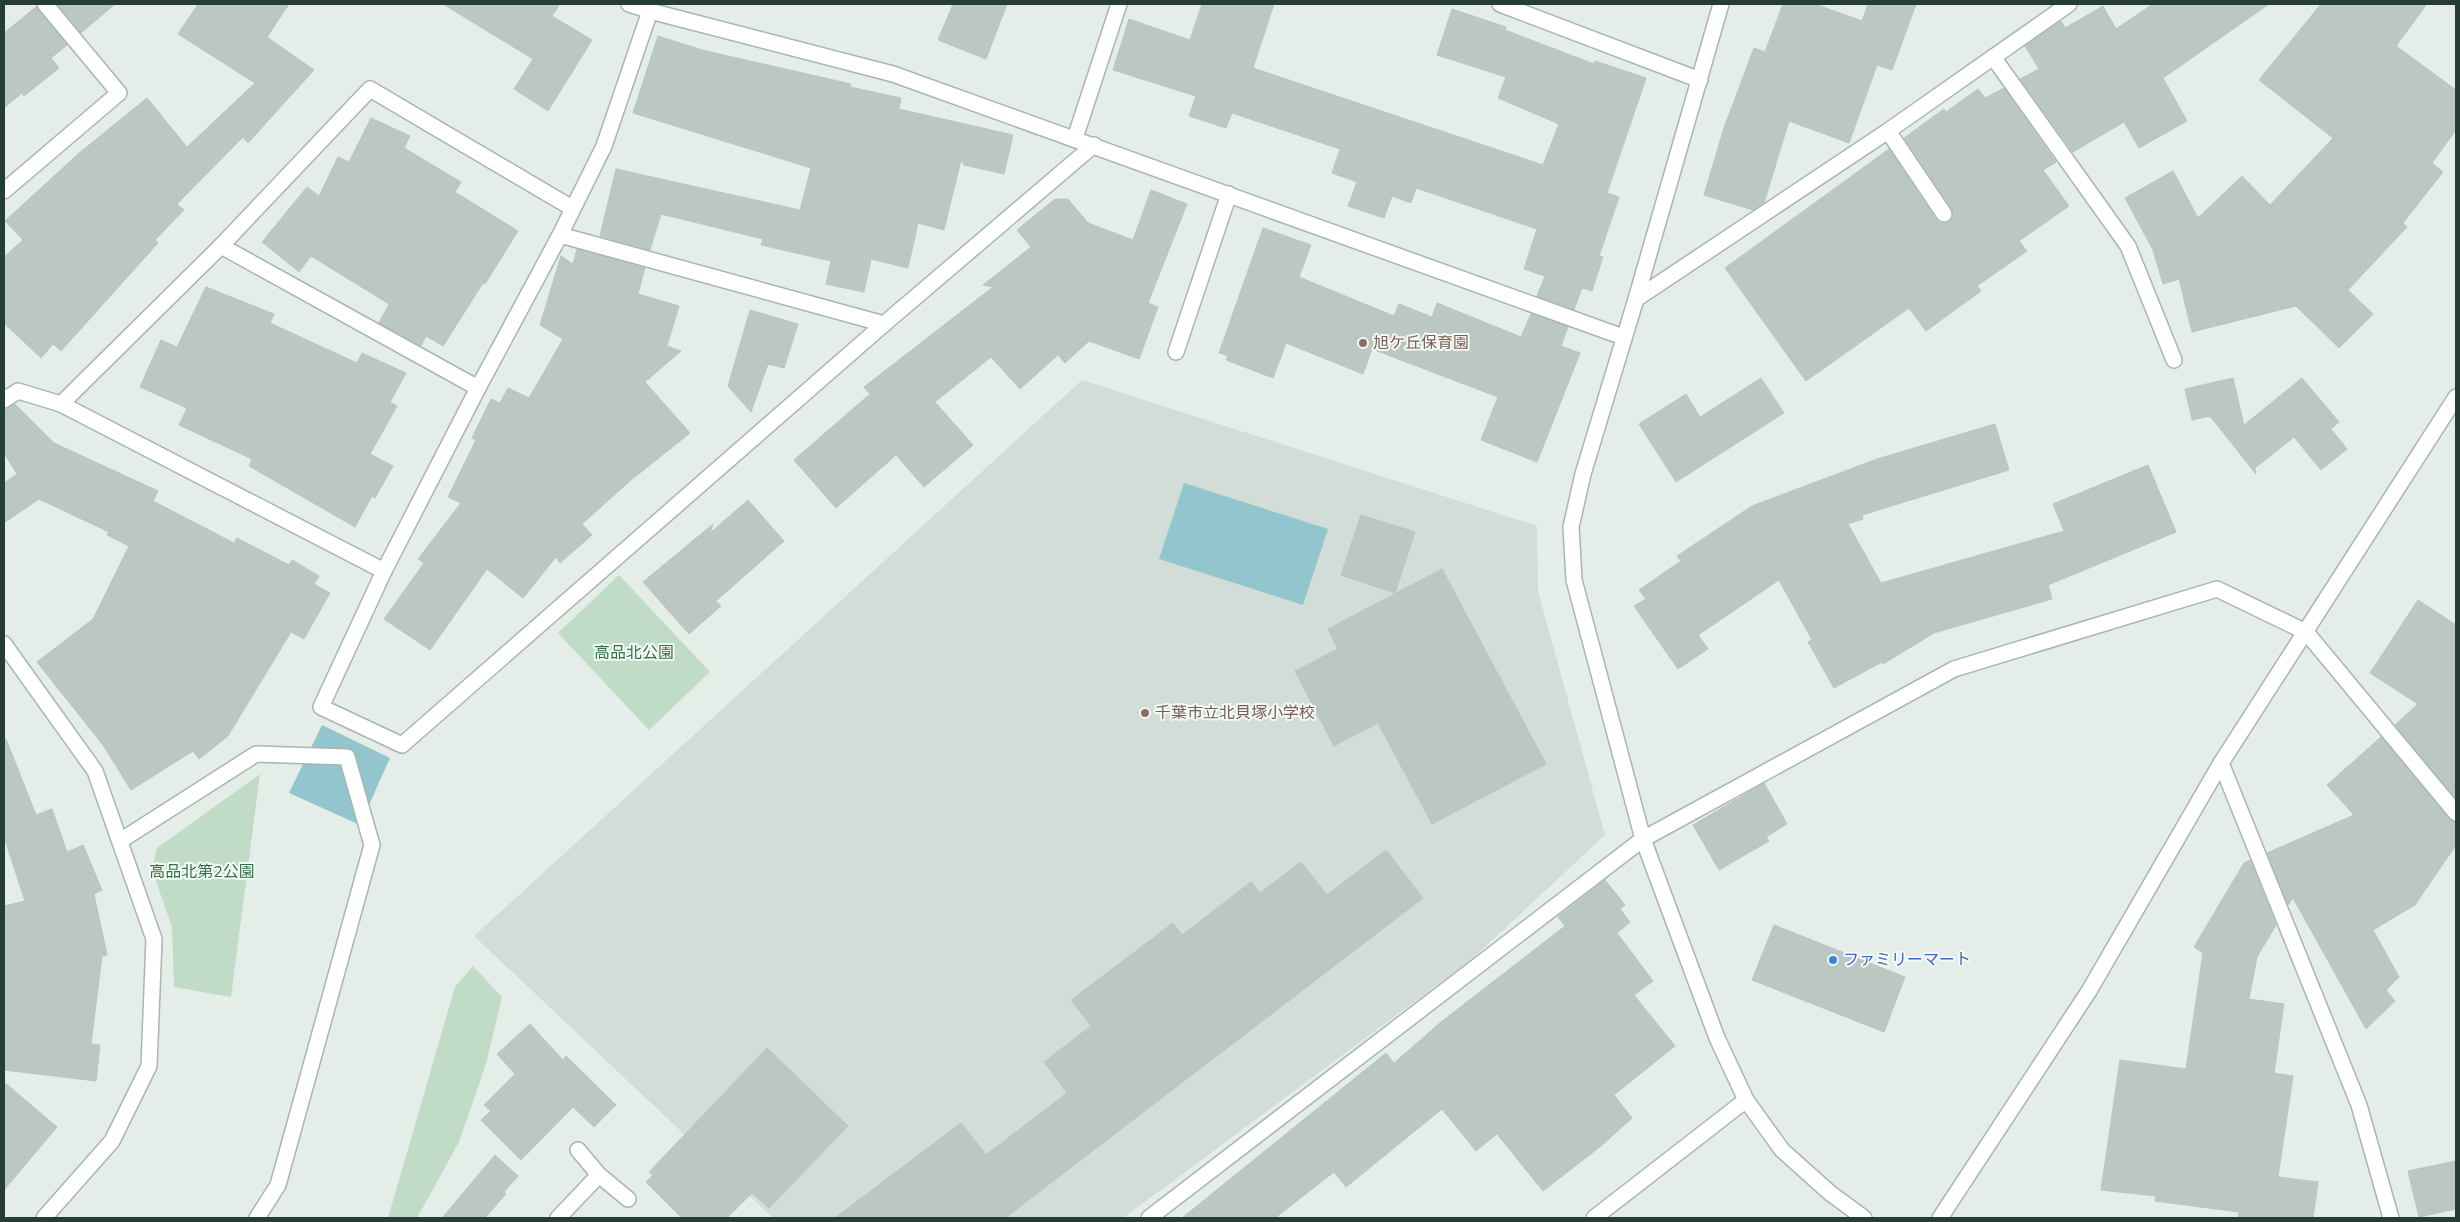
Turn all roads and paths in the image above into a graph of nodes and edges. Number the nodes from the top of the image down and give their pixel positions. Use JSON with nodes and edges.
{"nodes":[{"id":1,"x":45,"y":4,"type":"edge"},
{"id":2,"x":629,"y":4,"type":"edge"},
{"id":3,"x":1119,"y":4,"type":"edge"},
{"id":4,"x":1500,"y":4,"type":"edge"},
{"id":5,"x":1721,"y":4,"type":"edge"},
{"id":6,"x":2069,"y":4,"type":"edge"},
{"id":7,"x":650,"y":11,"type":"junction"},
{"id":8,"x":1993,"y":57,"type":"junction"},
{"id":9,"x":1700,"y":80,"type":"junction"},
{"id":10,"x":1888,"y":131,"type":"junction"},
{"id":11,"x":1075,"y":138,"type":"junction"},
{"id":12,"x":1094,"y":145,"type":"junction"},
{"id":13,"x":4,"y":191,"type":"edge"},
{"id":14,"x":1229,"y":194,"type":"junction"},
{"id":15,"x":572,"y":208,"type":"junction"},
{"id":16,"x":1944,"y":214,"type":"dead end"},
{"id":17,"x":560,"y":235,"type":"junction"},
{"id":18,"x":220,"y":246,"type":"junction"},
{"id":19,"x":1636,"y":299,"type":"junction"},
{"id":20,"x":884,"y":324,"type":"junction"},
{"id":21,"x":1623,"y":337,"type":"junction"},
{"id":22,"x":1176,"y":352,"type":"dead end"},
{"id":23,"x":2174,"y":360,"type":"dead end"},
{"id":24,"x":478,"y":388,"type":"junction"},
{"id":25,"x":2456,"y":397,"type":"edge"},
{"id":26,"x":4,"y":400,"type":"edge"},
{"id":27,"x":61,"y":404,"type":"junction"},
{"id":28,"x":384,"y":571,"type":"junction"},
{"id":29,"x":2306,"y":632,"type":"junction"},
{"id":30,"x":4,"y":644,"type":"edge"},
{"id":31,"x":2220,"y":763,"type":"junction"},
{"id":32,"x":2456,"y":813,"type":"edge"},
{"id":33,"x":1643,"y":839,"type":"junction"},
{"id":34,"x":120,"y":841,"type":"junction"},
{"id":35,"x":1746,"y":1100,"type":"junction"},
{"id":36,"x":578,"y":1150,"type":"dead end"},
{"id":37,"x":599,"y":1175,"type":"junction"},
{"id":38,"x":628,"y":1199,"type":"dead end"},
{"id":39,"x":44,"y":1218,"type":"edge"},
{"id":40,"x":258,"y":1218,"type":"edge"},
{"id":41,"x":558,"y":1218,"type":"edge"},
{"id":42,"x":1148,"y":1218,"type":"edge"},
{"id":43,"x":1594,"y":1218,"type":"edge"},
{"id":44,"x":1864,"y":1218,"type":"edge"},
{"id":45,"x":1940,"y":1218,"type":"edge"},
{"id":46,"x":2391,"y":1218,"type":"edge"}],
"edges":[{"from":1,"to":13,"type":"street"},
{"from":2,"to":7,"type":"street"},
{"from":3,"to":11,"type":"street"},
{"from":4,"to":9,"type":"street"},
{"from":5,"to":9,"type":"street"},
{"from":6,"to":8,"type":"street"},
{"from":7,"to":11,"type":"street"},
{"from":7,"to":15,"type":"street"},
{"from":8,"to":10,"type":"street"},
{"from":8,"to":23,"type":"street"},
{"from":9,"to":19,"type":"street"},
{"from":10,"to":16,"type":"street"},
{"from":10,"to":19,"type":"street"},
{"from":11,"to":12,"type":"street"},
{"from":12,"to":14,"type":"street"},
{"from":12,"to":20,"type":"street"},
{"from":14,"to":21,"type":"street"},
{"from":14,"to":22,"type":"street"},
{"from":15,"to":17,"type":"street"},
{"from":15,"to":18,"type":"street"},
{"from":17,"to":20,"type":"street"},
{"from":17,"to":24,"type":"street"},
{"from":18,"to":24,"type":"street"},
{"from":18,"to":27,"type":"street"},
{"from":19,"to":21,"type":"street"},
{"from":20,"to":28,"type":"street"},
{"from":21,"to":33,"type":"street"},
{"from":24,"to":28,"type":"street"},
{"from":25,"to":29,"type":"street"},
{"from":26,"to":27,"type":"street"},
{"from":27,"to":28,"type":"street"},
{"from":29,"to":31,"type":"street"},
{"from":29,"to":32,"type":"street"},
{"from":29,"to":33,"type":"street"},
{"from":30,"to":34,"type":"street"},
{"from":31,"to":45,"type":"street"},
{"from":31,"to":46,"type":"street"},
{"from":33,"to":35,"type":"street"},
{"from":33,"to":42,"type":"street"},
{"from":34,"to":39,"type":"street"},
{"from":34,"to":40,"type":"street"},
{"from":35,"to":43,"type":"street"},
{"from":35,"to":44,"type":"street"},
{"from":36,"to":37,"type":"street"},
{"from":37,"to":38,"type":"street"},
{"from":37,"to":41,"type":"street"}]}
